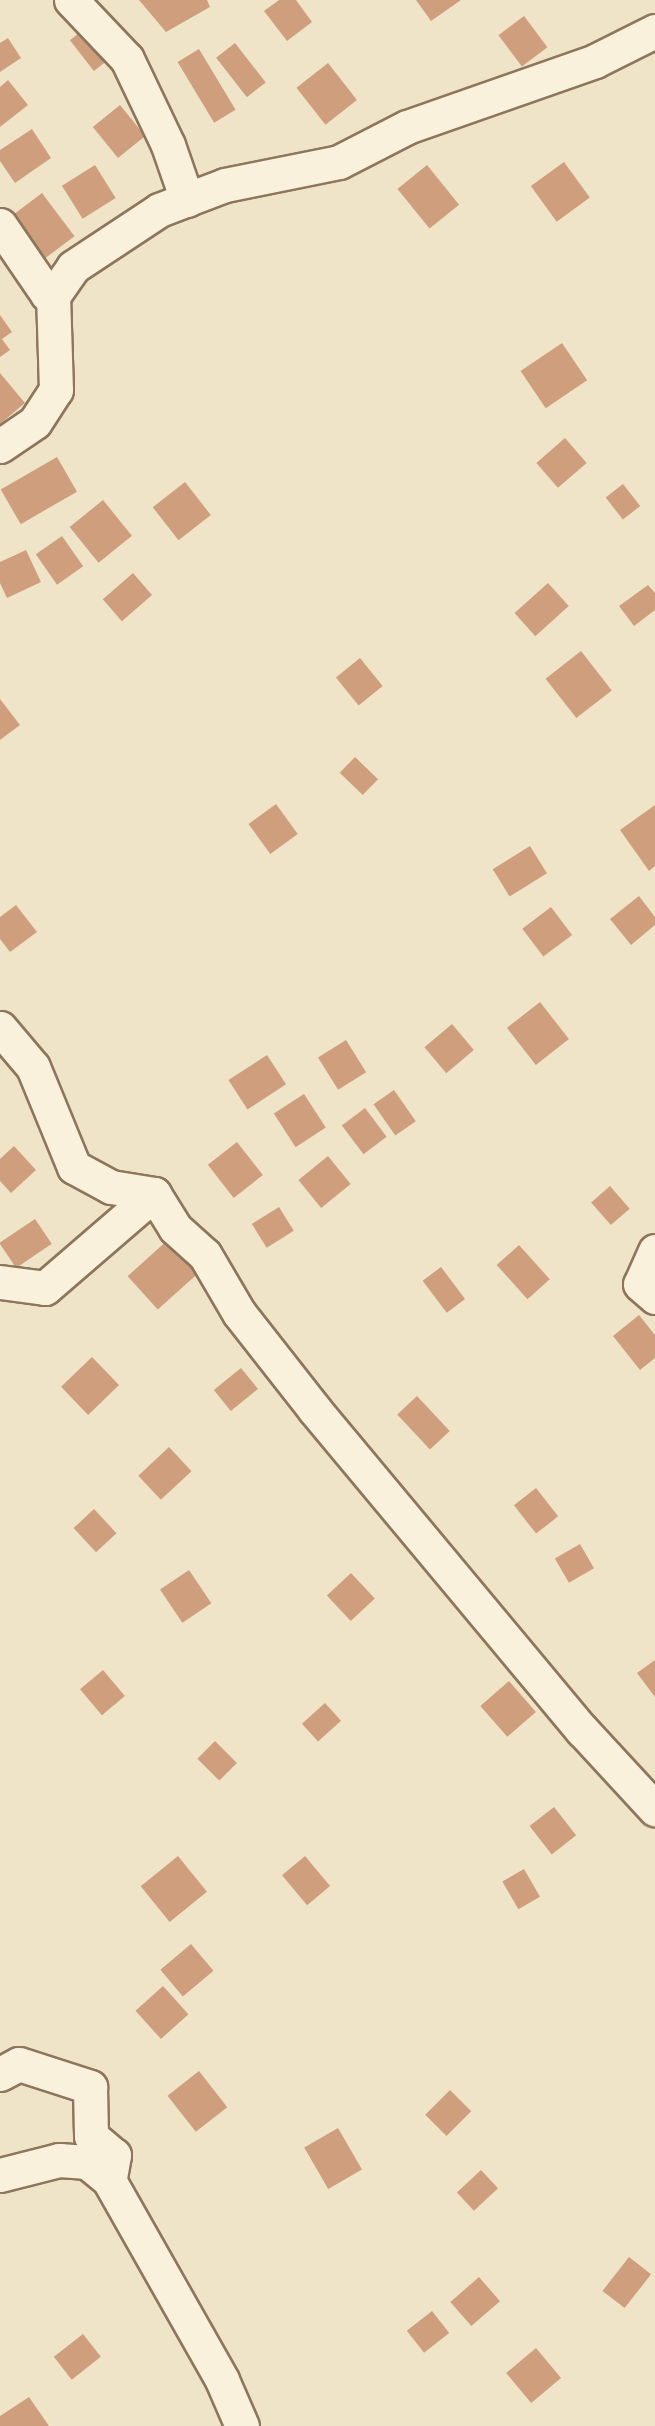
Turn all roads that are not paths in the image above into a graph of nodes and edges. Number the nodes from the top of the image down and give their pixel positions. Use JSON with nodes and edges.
{"nodes":[{"id":1,"x":71,"y":0,"type":"edge"},
{"id":2,"x":655,"y":31,"type":"edge"},
{"id":3,"x":187,"y":200,"type":"junction"},
{"id":4,"x":0,"y":225,"type":"edge"},
{"id":5,"x":53,"y":296,"type":"junction"},
{"id":6,"x":0,"y":446,"type":"edge"},
{"id":7,"x":0,"y":1028,"type":"edge"},
{"id":8,"x":154,"y":1194,"type":"junction"},
{"id":9,"x":655,"y":1251,"type":"edge"},
{"id":10,"x":0,"y":1282,"type":"edge"},
{"id":11,"x":655,"y":1297,"type":"edge"},
{"id":12,"x":655,"y":1809,"type":"edge"},
{"id":13,"x":0,"y":2074,"type":"edge"},
{"id":14,"x":0,"y":2175,"type":"edge"},
{"id":15,"x":109,"y":2180,"type":"junction"},
{"id":16,"x":242,"y":2426,"type":"edge"}],
"edges":[{"from":1,"to":3,"type":"street"},
{"from":2,"to":3,"type":"street"},
{"from":3,"to":5,"type":"street"},
{"from":4,"to":5,"type":"street"},
{"from":5,"to":6,"type":"street"},
{"from":7,"to":8,"type":"street"},
{"from":8,"to":10,"type":"street"},
{"from":8,"to":12,"type":"street"},
{"from":9,"to":11,"type":"street"},
{"from":13,"to":15,"type":"street"},
{"from":14,"to":15,"type":"street"},
{"from":15,"to":16,"type":"street"}]}
